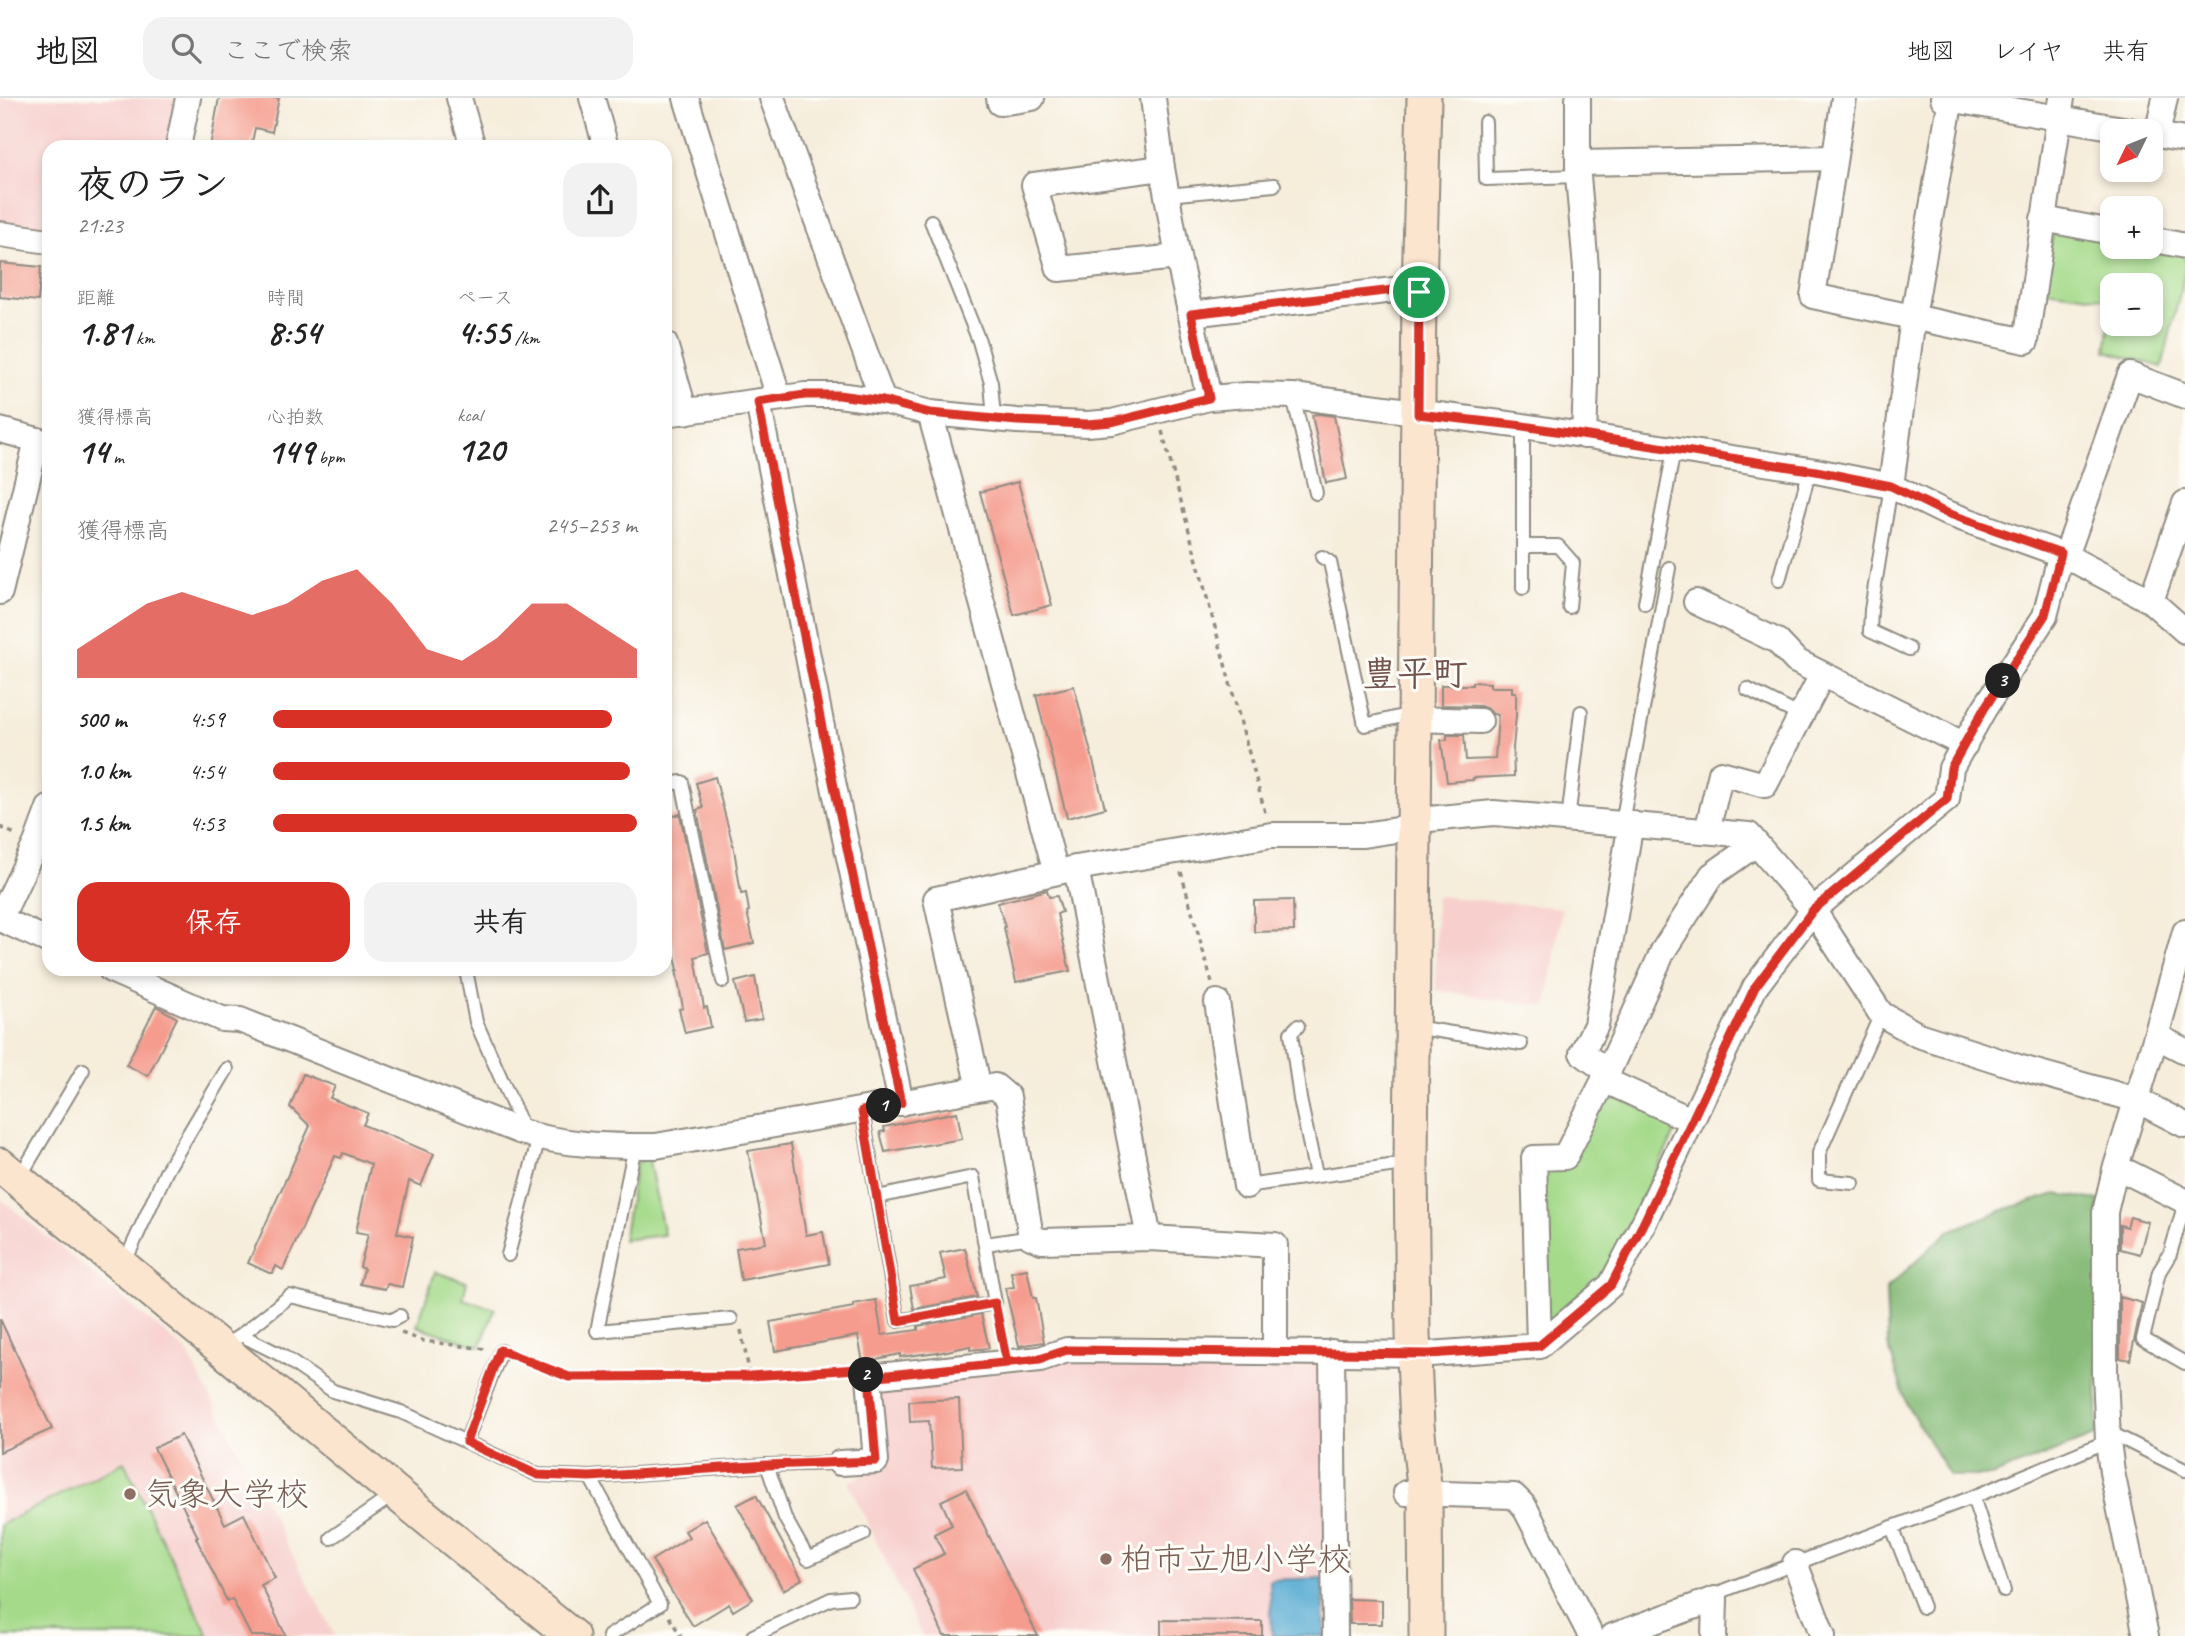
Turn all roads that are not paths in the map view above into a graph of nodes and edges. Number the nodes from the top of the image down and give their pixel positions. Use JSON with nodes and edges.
{"nodes":[{"id":1,"x":188,"y":98,"type":"edge"},
{"id":2,"x":459,"y":98,"type":"edge"},
{"id":3,"x":592,"y":98,"type":"edge"},
{"id":4,"x":686,"y":98,"type":"edge"},
{"id":5,"x":772,"y":98,"type":"edge"},
{"id":6,"x":999,"y":98,"type":"edge"},
{"id":7,"x":1032,"y":98,"type":"edge"},
{"id":8,"x":1153,"y":98,"type":"edge"},
{"id":9,"x":1424,"y":98,"type":"edge"},
{"id":10,"x":1578,"y":98,"type":"edge"},
{"id":11,"x":1843,"y":98,"type":"edge"},
{"id":12,"x":1948,"y":98,"type":"edge"},
{"id":13,"x":2165,"y":98,"type":"edge"},
{"id":14,"x":2061,"y":108,"type":"edge"},
{"id":15,"x":2100,"y":119,"type":"edge"},
{"id":16,"x":2154,"y":119,"type":"edge"},
{"id":17,"x":1485,"y":121,"type":"dead end"},
{"id":18,"x":2163,"y":136,"type":"edge"},
{"id":19,"x":179,"y":140,"type":"edge"},
{"id":20,"x":471,"y":140,"type":"edge"},
{"id":21,"x":605,"y":140,"type":"edge"},
{"id":22,"x":2185,"y":140,"type":"edge"},
{"id":23,"x":1834,"y":158,"type":"junction"},
{"id":24,"x":1162,"y":168,"type":"junction"},
{"id":25,"x":1578,"y":170,"type":"junction"},
{"id":26,"x":1274,"y":185,"type":"dead end"},
{"id":27,"x":1167,"y":195,"type":"junction"},
{"id":28,"x":2043,"y":219,"type":"junction"},
{"id":29,"x":932,"y":221,"type":"dead end"},
{"id":30,"x":2100,"y":230,"type":"edge"},
{"id":31,"x":0,"y":234,"type":"edge"},
{"id":32,"x":42,"y":240,"type":"edge"},
{"id":33,"x":2163,"y":241,"type":"edge"},
{"id":34,"x":2185,"y":246,"type":"edge"},
{"id":35,"x":1178,"y":257,"type":"junction"},
{"id":36,"x":1419,"y":292,"type":"junction"},
{"id":37,"x":1191,"y":314,"type":"junction"},
{"id":38,"x":1913,"y":317,"type":"junction"},
{"id":39,"x":672,"y":392,"type":"edge"},
{"id":40,"x":1293,"y":396,"type":"junction"},
{"id":41,"x":2185,"y":396,"type":"edge"},
{"id":42,"x":1209,"y":398,"type":"junction"},
{"id":43,"x":769,"y":400,"type":"junction"},
{"id":44,"x":883,"y":401,"type":"junction"},
{"id":45,"x":675,"y":413,"type":"edge"},
{"id":46,"x":930,"y":413,"type":"junction"},
{"id":47,"x":1418,"y":414,"type":"junction"},
{"id":48,"x":994,"y":418,"type":"junction"},
{"id":49,"x":1523,"y":426,"type":"junction"},
{"id":50,"x":0,"y":430,"type":"edge"},
{"id":51,"x":1584,"y":436,"type":"junction"},
{"id":52,"x":42,"y":442,"type":"edge"},
{"id":53,"x":42,"y":446,"type":"edge"},
{"id":54,"x":1674,"y":450,"type":"junction"},
{"id":55,"x":1810,"y":471,"type":"junction"},
{"id":56,"x":1891,"y":486,"type":"junction"},
{"id":57,"x":1316,"y":493,"type":"dead end"},
{"id":58,"x":2185,"y":503,"type":"edge"},
{"id":59,"x":1524,"y":546,"type":"junction"},
{"id":60,"x":2064,"y":554,"type":"junction"},
{"id":61,"x":1322,"y":557,"type":"dead end"},
{"id":62,"x":1669,"y":568,"type":"dead end"},
{"id":63,"x":1779,"y":580,"type":"dead end"},
{"id":64,"x":1523,"y":587,"type":"dead end"},
{"id":65,"x":0,"y":593,"type":"edge"},
{"id":66,"x":2151,"y":601,"type":"junction"},
{"id":67,"x":1696,"y":602,"type":"dead end"},
{"id":68,"x":1645,"y":603,"type":"dead end"},
{"id":69,"x":1569,"y":607,"type":"dead end"},
{"id":70,"x":2185,"y":631,"type":"edge"},
{"id":71,"x":1909,"y":649,"type":"dead end"},
{"id":72,"x":1822,"y":675,"type":"junction"},
{"id":73,"x":1747,"y":689,"type":"dead end"},
{"id":74,"x":1581,"y":712,"type":"dead end"},
{"id":75,"x":1801,"y":716,"type":"junction"},
{"id":76,"x":1414,"y":719,"type":"junction"},
{"id":77,"x":1480,"y":722,"type":"dead end"},
{"id":78,"x":1965,"y":745,"type":"junction"},
{"id":79,"x":672,"y":783,"type":"edge"},
{"id":80,"x":1567,"y":820,"type":"junction"},
{"id":81,"x":1414,"y":823,"type":"junction"},
{"id":82,"x":1627,"y":823,"type":"junction"},
{"id":83,"x":42,"y":827,"type":"edge"},
{"id":84,"x":1707,"y":831,"type":"junction"},
{"id":85,"x":1756,"y":844,"type":"junction"},
{"id":86,"x":1066,"y":870,"type":"junction"},
{"id":87,"x":1813,"y":910,"type":"junction"},
{"id":88,"x":0,"y":919,"type":"edge"},
{"id":89,"x":2185,"y":932,"type":"edge"},
{"id":90,"x":42,"y":938,"type":"edge"},
{"id":91,"x":129,"y":976,"type":"edge"},
{"id":92,"x":468,"y":976,"type":"edge"},
{"id":93,"x":723,"y":981,"type":"dead end"},
{"id":94,"x":1217,"y":1002,"type":"road end"},
{"id":95,"x":1881,"y":1014,"type":"junction"},
{"id":96,"x":1298,"y":1026,"type":"dead end"},
{"id":97,"x":1413,"y":1027,"type":"junction"},
{"id":98,"x":2156,"y":1036,"type":"junction"},
{"id":99,"x":1521,"y":1044,"type":"dead end"},
{"id":100,"x":2185,"y":1051,"type":"edge"},
{"id":101,"x":83,"y":1069,"type":"dead end"},
{"id":102,"x":227,"y":1069,"type":"dead end"},
{"id":103,"x":1606,"y":1076,"type":"junction"},
{"id":104,"x":979,"y":1088,"type":"junction"},
{"id":105,"x":2137,"y":1100,"type":"junction"},
{"id":106,"x":901,"y":1103,"type":"junction"},
{"id":107,"x":862,"y":1111,"type":"junction"},
{"id":108,"x":1690,"y":1121,"type":"junction"},
{"id":109,"x":2185,"y":1125,"type":"edge"},
{"id":110,"x":529,"y":1134,"type":"junction"},
{"id":111,"x":635,"y":1146,"type":"junction"},
{"id":112,"x":1411,"y":1163,"type":"junction"},
{"id":113,"x":2115,"y":1170,"type":"junction"},
{"id":114,"x":9,"y":1173,"type":"edge"},
{"id":115,"x":1316,"y":1175,"type":"junction"},
{"id":116,"x":1853,"y":1183,"type":"dead end"},
{"id":117,"x":1247,"y":1186,"type":"joint"},
{"id":118,"x":877,"y":1197,"type":"junction"},
{"id":119,"x":2185,"y":1202,"type":"edge"},
{"id":120,"x":1031,"y":1237,"type":"junction"},
{"id":121,"x":1149,"y":1238,"type":"junction"},
{"id":122,"x":986,"y":1244,"type":"junction"},
{"id":123,"x":508,"y":1255,"type":"dead end"},
{"id":124,"x":118,"y":1264,"type":"junction"},
{"id":125,"x":400,"y":1316,"type":"dead end"},
{"id":126,"x":731,"y":1319,"type":"road end"},
{"id":127,"x":231,"y":1341,"type":"junction"},
{"id":128,"x":1539,"y":1346,"type":"junction"},
{"id":129,"x":500,"y":1350,"type":"road end"},
{"id":130,"x":1275,"y":1352,"type":"junction"},
{"id":131,"x":1332,"y":1352,"type":"junction"},
{"id":132,"x":1414,"y":1353,"type":"junction"},
{"id":133,"x":2185,"y":1363,"type":"edge"},
{"id":134,"x":2108,"y":1436,"type":"junction"},
{"id":135,"x":466,"y":1442,"type":"junction"},
{"id":136,"x":840,"y":1463,"type":"joint"},
{"id":137,"x":767,"y":1465,"type":"junction"},
{"id":138,"x":2185,"y":1470,"type":"edge"},
{"id":139,"x":590,"y":1477,"type":"junction"},
{"id":140,"x":396,"y":1493,"type":"junction"},
{"id":141,"x":1416,"y":1493,"type":"junction"},
{"id":142,"x":1973,"y":1497,"type":"junction"},
{"id":143,"x":1892,"y":1527,"type":"junction"},
{"id":144,"x":864,"y":1534,"type":"dead end"},
{"id":145,"x":331,"y":1538,"type":"dead end"},
{"id":146,"x":1795,"y":1563,"type":"junction"},
{"id":147,"x":2004,"y":1591,"type":"dead end"},
{"id":148,"x":850,"y":1597,"type":"dead end"},
{"id":149,"x":1715,"y":1599,"type":"junction"},
{"id":150,"x":1923,"y":1607,"type":"dead end"},
{"id":151,"x":1620,"y":1635,"type":"edge"},
{"id":152,"x":572,"y":1636,"type":"edge"},
{"id":153,"x":610,"y":1636,"type":"edge"},
{"id":154,"x":753,"y":1636,"type":"edge"},
{"id":155,"x":1335,"y":1636,"type":"edge"},
{"id":156,"x":1405,"y":1636,"type":"edge"},
{"id":157,"x":1426,"y":1636,"type":"edge"},
{"id":158,"x":1591,"y":1636,"type":"edge"},
{"id":159,"x":1714,"y":1636,"type":"edge"},
{"id":160,"x":1823,"y":1636,"type":"edge"},
{"id":161,"x":2146,"y":1636,"type":"edge"}],
"edges":[{"from":1,"to":19,"type":"street"},
{"from":2,"to":20,"type":"street"},
{"from":3,"to":21,"type":"street"},
{"from":4,"to":43,"type":"street"},
{"from":5,"to":44,"type":"street"},
{"from":6,"to":7,"type":"street"},
{"from":8,"to":24,"type":"street"},
{"from":9,"to":36,"type":"street"},
{"from":10,"to":25,"type":"street"},
{"from":11,"to":23,"type":"street"},
{"from":12,"to":14,"type":"street"},
{"from":12,"to":38,"type":"street"},
{"from":13,"to":16,"type":"street"},
{"from":14,"to":15,"type":"street"},
{"from":14,"to":28,"type":"street"},
{"from":17,"to":25,"type":"lane"},
{"from":18,"to":22,"type":"street"},
{"from":23,"to":25,"type":"street"},
{"from":23,"to":38,"type":"street"},
{"from":24,"to":27,"type":"street"},
{"from":24,"to":35,"type":"street"},
{"from":25,"to":51,"type":"street"},
{"from":26,"to":27,"type":"lane"},
{"from":27,"to":35,"type":"street"},
{"from":28,"to":30,"type":"street"},
{"from":28,"to":38,"type":"street"},
{"from":29,"to":48,"type":"lane"},
{"from":31,"to":32,"type":"street"},
{"from":33,"to":34,"type":"street"},
{"from":35,"to":37,"type":"street"},
{"from":36,"to":37,"type":"street"},
{"from":36,"to":47,"type":"street"},
{"from":37,"to":42,"type":"street"},
{"from":38,"to":56,"type":"street"},
{"from":39,"to":45,"type":"street"},
{"from":40,"to":42,"type":"street"},
{"from":40,"to":47,"type":"street"},
{"from":40,"to":57,"type":"lane"},
{"from":41,"to":60,"type":"street"},
{"from":42,"to":48,"type":"street"},
{"from":43,"to":44,"type":"street"},
{"from":43,"to":45,"type":"street"},
{"from":43,"to":106,"type":"street"},
{"from":44,"to":46,"type":"street"},
{"from":46,"to":48,"type":"street"},
{"from":46,"to":86,"type":"street"},
{"from":47,"to":49,"type":"street"},
{"from":47,"to":76,"type":"street"},
{"from":49,"to":51,"type":"street"},
{"from":49,"to":59,"type":"lane"},
{"from":50,"to":52,"type":"street"},
{"from":51,"to":54,"type":"street"},
{"from":53,"to":65,"type":"street"},
{"from":54,"to":55,"type":"street"},
{"from":54,"to":68,"type":"lane"},
{"from":55,"to":56,"type":"street"},
{"from":55,"to":63,"type":"lane"},
{"from":56,"to":60,"type":"street"},
{"from":56,"to":71,"type":"lane"},
{"from":58,"to":66,"type":"street"},
{"from":59,"to":64,"type":"lane"},
{"from":59,"to":69,"type":"lane"},
{"from":60,"to":66,"type":"street"},
{"from":60,"to":78,"type":"street"},
{"from":61,"to":76,"type":"lane"},
{"from":62,"to":82,"type":"lane"},
{"from":66,"to":70,"type":"street"},
{"from":67,"to":72,"type":"street"},
{"from":72,"to":75,"type":"street"},
{"from":72,"to":78,"type":"street"},
{"from":73,"to":75,"type":"lane"},
{"from":74,"to":80,"type":"lane"},
{"from":75,"to":84,"type":"street"},
{"from":76,"to":77,"type":"street"},
{"from":76,"to":81,"type":"street"},
{"from":78,"to":87,"type":"street"},
{"from":79,"to":93,"type":"lane"},
{"from":80,"to":81,"type":"street"},
{"from":80,"to":82,"type":"street"},
{"from":81,"to":86,"type":"street"},
{"from":81,"to":97,"type":"street"},
{"from":82,"to":84,"type":"street"},
{"from":82,"to":103,"type":"street"},
{"from":83,"to":88,"type":"street"},
{"from":84,"to":85,"type":"street"},
{"from":85,"to":87,"type":"street"},
{"from":85,"to":103,"type":"street"},
{"from":86,"to":104,"type":"street"},
{"from":86,"to":121,"type":"street"},
{"from":87,"to":95,"type":"street"},
{"from":87,"to":108,"type":"street"},
{"from":88,"to":90,"type":"street"},
{"from":89,"to":98,"type":"street"},
{"from":91,"to":110,"type":"street"},
{"from":92,"to":110,"type":"lane"},
{"from":94,"to":117,"type":"street"},
{"from":95,"to":105,"type":"street"},
{"from":95,"to":116,"type":"lane"},
{"from":96,"to":115,"type":"lane"},
{"from":97,"to":99,"type":"lane"},
{"from":97,"to":112,"type":"street"},
{"from":98,"to":100,"type":"street"},
{"from":98,"to":105,"type":"street"},
{"from":101,"to":114,"type":"lane"},
{"from":102,"to":124,"type":"lane"},
{"from":103,"to":108,"type":"street"},
{"from":103,"to":128,"type":"street"},
{"from":104,"to":106,"type":"street"},
{"from":104,"to":120,"type":"street"},
{"from":105,"to":109,"type":"street"},
{"from":105,"to":113,"type":"street"},
{"from":106,"to":107,"type":"street"},
{"from":107,"to":111,"type":"street"},
{"from":107,"to":118,"type":"lane"},
{"from":108,"to":128,"type":"street"},
{"from":110,"to":111,"type":"street"},
{"from":110,"to":123,"type":"lane"},
{"from":111,"to":126,"type":"lane"},
{"from":112,"to":115,"type":"lane"},
{"from":112,"to":132,"type":"street"},
{"from":113,"to":119,"type":"street"},
{"from":113,"to":134,"type":"street"},
{"from":114,"to":124,"type":"street"},
{"from":115,"to":117,"type":"lane"},
{"from":118,"to":122,"type":"lane"},
{"from":118,"to":122,"type":"lane"},
{"from":119,"to":133,"type":"lane"},
{"from":120,"to":121,"type":"street"},
{"from":120,"to":122,"type":"lane"},
{"from":121,"to":130,"type":"street"},
{"from":124,"to":127,"type":"street"},
{"from":125,"to":127,"type":"lane"},
{"from":127,"to":135,"type":"lane"},
{"from":127,"to":140,"type":"street"},
{"from":128,"to":132,"type":"street"},
{"from":129,"to":135,"type":"lane"},
{"from":130,"to":131,"type":"street"},
{"from":130,"to":136,"type":"street"},
{"from":131,"to":132,"type":"street"},
{"from":131,"to":155,"type":"street"},
{"from":132,"to":141,"type":"street"},
{"from":134,"to":138,"type":"lane"},
{"from":134,"to":142,"type":"lane"},
{"from":134,"to":161,"type":"street"},
{"from":135,"to":139,"type":"lane"},
{"from":136,"to":137,"type":"lane"},
{"from":137,"to":139,"type":"lane"},
{"from":137,"to":144,"type":"lane"},
{"from":139,"to":153,"type":"lane"},
{"from":140,"to":145,"type":"lane"},
{"from":140,"to":152,"type":"street"},
{"from":141,"to":156,"type":"street"},
{"from":141,"to":157,"type":"street"},
{"from":141,"to":158,"type":"street"},
{"from":142,"to":143,"type":"lane"},
{"from":142,"to":147,"type":"lane"},
{"from":143,"to":146,"type":"lane"},
{"from":143,"to":150,"type":"lane"},
{"from":146,"to":149,"type":"lane"},
{"from":146,"to":160,"type":"street"},
{"from":148,"to":154,"type":"lane"},
{"from":149,"to":151,"type":"street"},
{"from":149,"to":159,"type":"street"}]}
